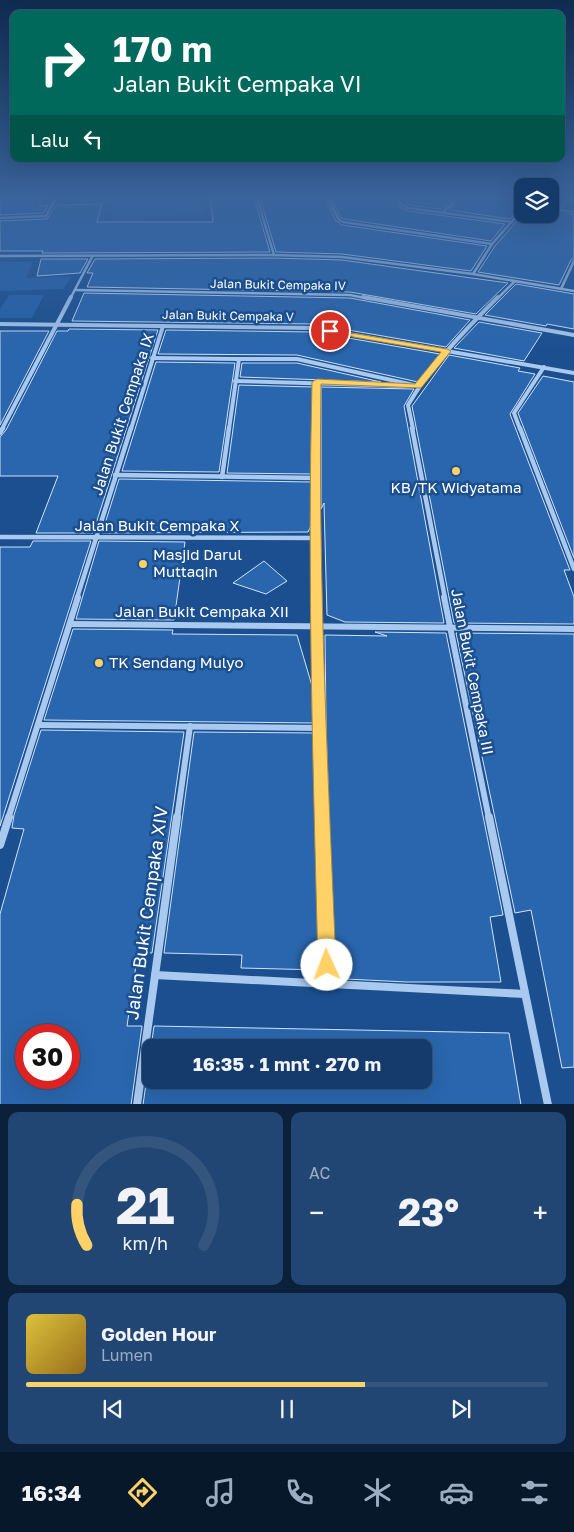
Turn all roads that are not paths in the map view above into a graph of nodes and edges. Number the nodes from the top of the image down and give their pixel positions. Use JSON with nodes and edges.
{"nodes":[{"id":1,"x":272,"y":250,"type":"edge"},
{"id":2,"x":489,"y":250,"type":"edge"},
{"id":3,"x":274,"y":255,"type":"junction"},
{"id":4,"x":0,"y":256,"type":"edge"},
{"id":5,"x":92,"y":257,"type":"junction"},
{"id":6,"x":574,"y":261,"type":"edge"},
{"id":7,"x":473,"y":274,"type":"junction"},
{"id":8,"x":515,"y":281,"type":"junction"},
{"id":9,"x":561,"y":289,"type":"junction"},
{"id":10,"x":76,"y":290,"type":"junction"},
{"id":11,"x":574,"y":291,"type":"edge"},
{"id":12,"x":478,"y":319,"type":"junction"},
{"id":13,"x":0,"y":324,"type":"edge"},
{"id":14,"x":58,"y":325,"type":"junction"},
{"id":15,"x":163,"y":326,"type":"junction"},
{"id":16,"x":574,"y":334,"type":"edge"},
{"id":17,"x":447,"y":351,"type":"junction"},
{"id":18,"x":152,"y":358,"type":"junction"},
{"id":19,"x":240,"y":359,"type":"junction"},
{"id":20,"x":544,"y":367,"type":"junction"},
{"id":21,"x":574,"y":373,"type":"edge"},
{"id":22,"x":235,"y":381,"type":"junction"},
{"id":23,"x":317,"y":382,"type":"junction"},
{"id":24,"x":418,"y":386,"type":"junction"},
{"id":25,"x":0,"y":432,"type":"edge"},
{"id":26,"x":115,"y":475,"type":"junction"},
{"id":27,"x":222,"y":477,"type":"junction"},
{"id":28,"x":315,"y":478,"type":"junction"},
{"id":29,"x":0,"y":537,"type":"edge"},
{"id":30,"x":315,"y":538,"type":"junction"},
{"id":31,"x":97,"y":539,"type":"junction"},
{"id":32,"x":574,"y":569,"type":"edge"},
{"id":33,"x":70,"y":624,"type":"junction"},
{"id":34,"x":316,"y":625,"type":"junction"},
{"id":35,"x":450,"y":626,"type":"junction"},
{"id":36,"x":574,"y":629,"type":"edge"},
{"id":37,"x":38,"y":724,"type":"junction"},
{"id":38,"x":190,"y":726,"type":"junction"},
{"id":39,"x":320,"y":728,"type":"junction"},
{"id":40,"x":0,"y":844,"type":"edge"},
{"id":41,"x":155,"y":975,"type":"junction"},
{"id":42,"x":328,"y":984,"type":"junction"},
{"id":43,"x":525,"y":994,"type":"junction"},
{"id":44,"x":137,"y":1104,"type":"edge"},
{"id":45,"x":548,"y":1104,"type":"edge"}],
"edges":[{"from":1,"to":3,"type":"street"},
{"from":2,"to":7,"type":"street"},
{"from":3,"to":5,"type":"street"},
{"from":3,"to":7,"type":"street"},
{"from":4,"to":5,"type":"street"},
{"from":5,"to":10,"type":"street"},
{"from":6,"to":9,"type":"street"},
{"from":7,"to":8,"type":"street"},
{"from":8,"to":9,"type":"street"},
{"from":8,"to":12,"type":"street","name":"Jalan Bukit Cempaka III"},
{"from":9,"to":11,"type":"street"},
{"from":10,"to":12,"type":"street","name":"Jalan Bukit Cempaka IV"},
{"from":10,"to":14,"type":"street"},
{"from":12,"to":16,"type":"street","name":"Jalan Bukit Cempaka IV"},
{"from":12,"to":17,"type":"street","name":"Jalan Bukit Cempaka III"},
{"from":13,"to":14,"type":"street","name":"Jalan Bukit Cempaka V"},
{"from":14,"to":15,"type":"street","name":"Jalan Bukit Cempaka V"},
{"from":14,"to":25,"type":"street"},
{"from":15,"to":17,"type":"street","name":"Jalan Bukit Cempaka V"},
{"from":15,"to":18,"type":"street","name":"Jalan Bukit Cempaka IX"},
{"from":17,"to":20,"type":"street","name":"Jalan Bukit Cempaka V"},
{"from":17,"to":24,"type":"street","name":"Jalan Bukit Cempaka III"},
{"from":18,"to":19,"type":"street"},
{"from":18,"to":26,"type":"street","name":"Jalan Bukit Cempaka IX"},
{"from":19,"to":22,"type":"street"},
{"from":19,"to":24,"type":"street"},
{"from":20,"to":21,"type":"street","name":"Jalan Bukit Cempaka V"},
{"from":20,"to":32,"type":"street"},
{"from":22,"to":23,"type":"street"},
{"from":22,"to":27,"type":"street"},
{"from":23,"to":24,"type":"street"},
{"from":23,"to":28,"type":"street"},
{"from":24,"to":35,"type":"street","name":"Jalan Bukit Cempaka III"},
{"from":26,"to":27,"type":"street"},
{"from":26,"to":31,"type":"street","name":"Jalan Bukit Cempaka IX"},
{"from":27,"to":28,"type":"street"},
{"from":28,"to":30,"type":"street"},
{"from":29,"to":31,"type":"street","name":"Jalan Bukit Cempaka X"},
{"from":30,"to":31,"type":"street","name":"Jalan Bukit Cempaka X"},
{"from":30,"to":34,"type":"street"},
{"from":31,"to":33,"type":"street","name":"Jalan Bukit Cempaka IX"},
{"from":33,"to":34,"type":"street","name":"Jalan Bukit Cempaka XII"},
{"from":33,"to":37,"type":"street","name":"Jalan Bukit Cempaka IX"},
{"from":34,"to":35,"type":"street","name":"Jalan Bukit Cempaka XII"},
{"from":34,"to":39,"type":"street"},
{"from":35,"to":36,"type":"street","name":"Jalan Bukit Cempaka XII"},
{"from":35,"to":43,"type":"street","name":"Jalan Bukit Cempaka III"},
{"from":37,"to":38,"type":"street"},
{"from":37,"to":40,"type":"street","name":"Jalan Bukit Cempaka IX"},
{"from":38,"to":39,"type":"street"},
{"from":38,"to":41,"type":"street","name":"Jalan Bukit Cempaka XIV"},
{"from":39,"to":42,"type":"street"},
{"from":41,"to":42,"type":"street"},
{"from":41,"to":44,"type":"street","name":"Jalan Bukit Cempaka XIV"},
{"from":42,"to":43,"type":"street"},
{"from":43,"to":45,"type":"street","name":"Jalan Bukit Cempaka III"}]}
